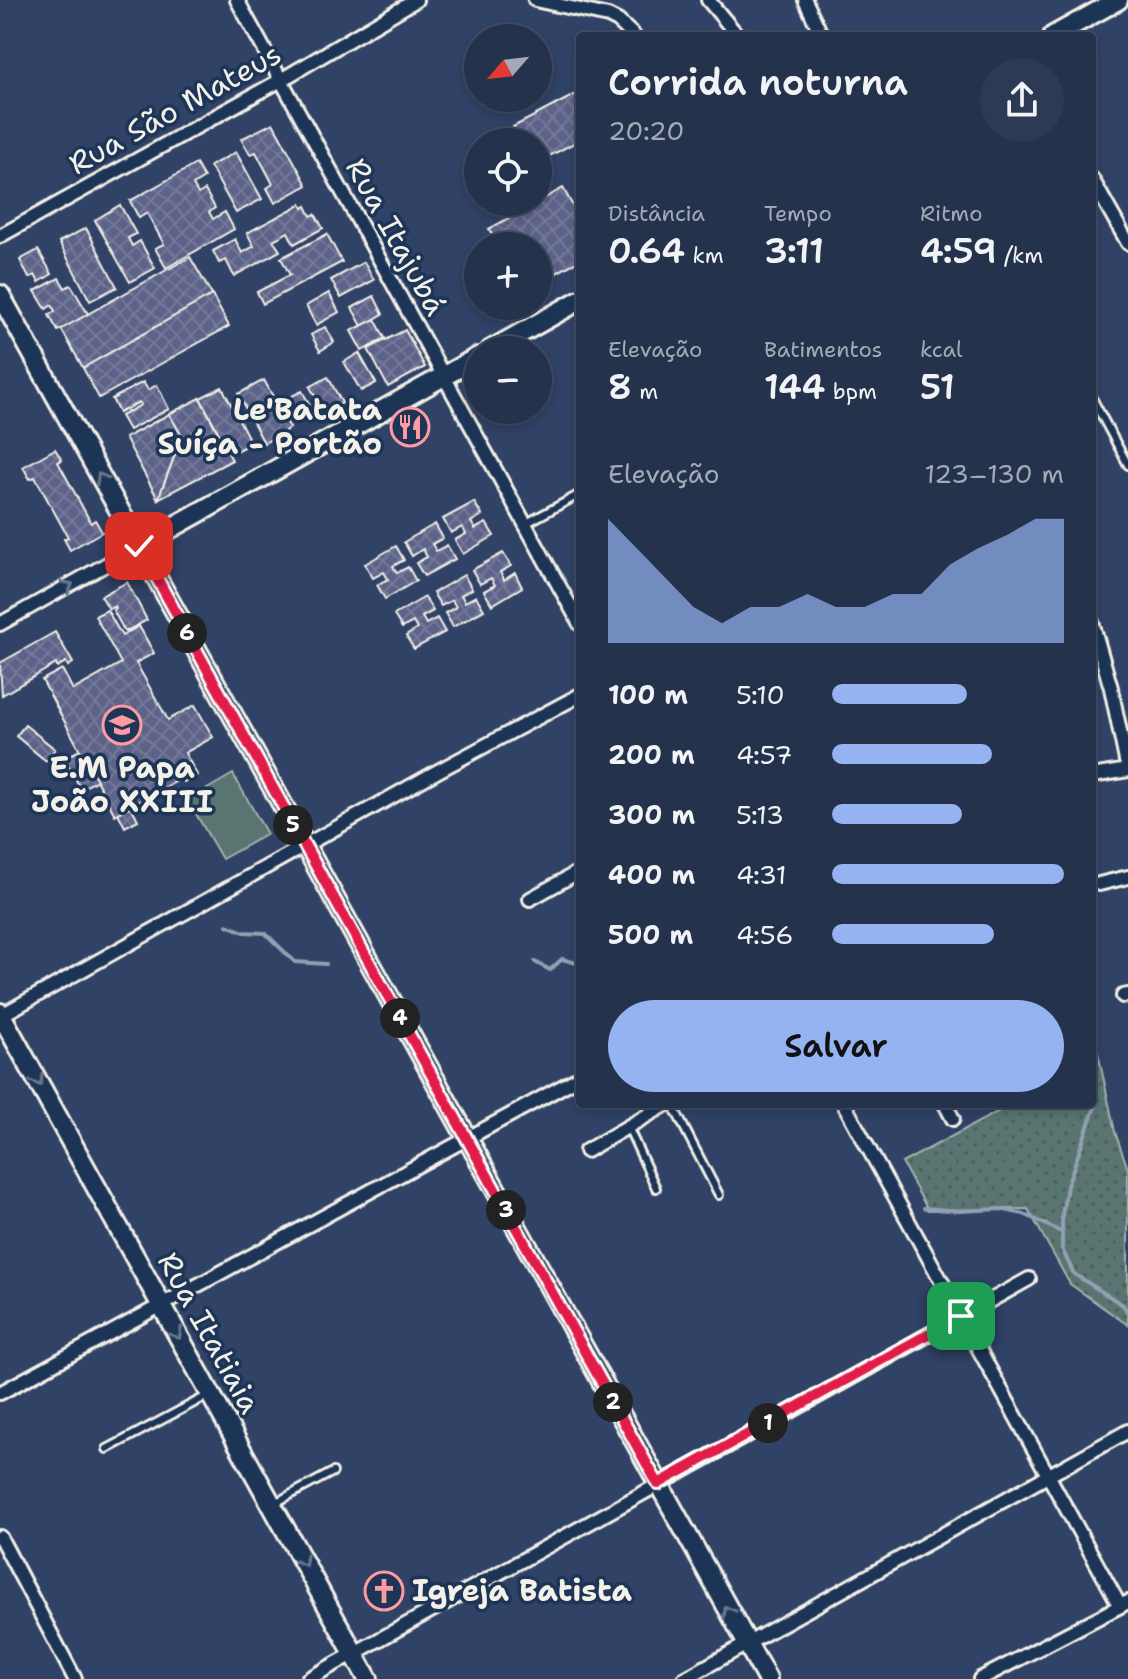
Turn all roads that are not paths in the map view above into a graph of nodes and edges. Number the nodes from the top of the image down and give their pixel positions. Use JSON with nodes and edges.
{"nodes":[{"id":1,"x":237,"y":0,"type":"edge"},
{"id":2,"x":416,"y":0,"type":"edge"},
{"id":3,"x":535,"y":0,"type":"edge"},
{"id":4,"x":708,"y":0,"type":"edge"},
{"id":5,"x":805,"y":0,"type":"edge"},
{"id":6,"x":1118,"y":0,"type":"edge"},
{"id":7,"x":630,"y":32,"type":"edge"},
{"id":8,"x":735,"y":32,"type":"edge"},
{"id":9,"x":820,"y":32,"type":"edge"},
{"id":10,"x":1060,"y":32,"type":"edge"},
{"id":11,"x":281,"y":80,"type":"junction"},
{"id":12,"x":1096,"y":186,"type":"edge"},
{"id":13,"x":0,"y":236,"type":"edge"},
{"id":14,"x":1128,"y":243,"type":"edge"},
{"id":15,"x":0,"y":295,"type":"edge"},
{"id":16,"x":576,"y":302,"type":"edge"},
{"id":17,"x":516,"y":336,"type":"edge"},
{"id":18,"x":464,"y":365,"type":"edge"},
{"id":19,"x":444,"y":376,"type":"junction"},
{"id":20,"x":1096,"y":405,"type":"edge"},
{"id":21,"x":1128,"y":465,"type":"edge"},
{"id":22,"x":576,"y":496,"type":"edge"},
{"id":23,"x":525,"y":524,"type":"junction"},
{"id":24,"x":139,"y":546,"type":"junction"},
{"id":25,"x":576,"y":617,"type":"edge"},
{"id":26,"x":0,"y":624,"type":"edge"},
{"id":27,"x":1098,"y":664,"type":"edge"},
{"id":28,"x":576,"y":697,"type":"edge"},
{"id":29,"x":1128,"y":770,"type":"edge"},
{"id":30,"x":1096,"y":775,"type":"edge"},
{"id":31,"x":306,"y":847,"type":"junction"},
{"id":32,"x":576,"y":873,"type":"edge"},
{"id":33,"x":1128,"y":877,"type":"edge"},
{"id":34,"x":1099,"y":884,"type":"dead end"},
{"id":35,"x":530,"y":899,"type":"dead end"},
{"id":36,"x":0,"y":1015,"type":"edge"},
{"id":37,"x":576,"y":1079,"type":"edge"},
{"id":38,"x":663,"y":1108,"type":"edge"},
{"id":39,"x":672,"y":1108,"type":"edge"},
{"id":40,"x":846,"y":1108,"type":"edge"},
{"id":41,"x":947,"y":1108,"type":"edge"},
{"id":42,"x":953,"y":1119,"type":"dead end"},
{"id":43,"x":628,"y":1127,"type":"junction"},
{"id":44,"x":467,"y":1140,"type":"junction"},
{"id":45,"x":586,"y":1151,"type":"dead end"},
{"id":46,"x":656,"y":1188,"type":"dead end"},
{"id":47,"x":719,"y":1195,"type":"dead end"},
{"id":48,"x":1029,"y":1279,"type":"dead end"},
{"id":49,"x":161,"y":1305,"type":"junction"},
{"id":50,"x":961,"y":1316,"type":"junction"},
{"id":51,"x":0,"y":1393,"type":"edge"},
{"id":52,"x":210,"y":1394,"type":"junction"},
{"id":53,"x":1128,"y":1431,"type":"edge"},
{"id":54,"x":107,"y":1449,"type":"dead end"},
{"id":55,"x":333,"y":1472,"type":"dead end"},
{"id":56,"x":1049,"y":1475,"type":"junction"},
{"id":57,"x":658,"y":1484,"type":"junction"},
{"id":58,"x":272,"y":1505,"type":"junction"},
{"id":59,"x":0,"y":1537,"type":"edge"},
{"id":60,"x":1124,"y":1604,"type":"edge"},
{"id":61,"x":746,"y":1644,"type":"junction"},
{"id":62,"x":354,"y":1654,"type":"junction"},
{"id":63,"x":75,"y":1679,"type":"edge"},
{"id":64,"x":308,"y":1679,"type":"edge"},
{"id":65,"x":368,"y":1679,"type":"edge"},
{"id":66,"x":684,"y":1679,"type":"edge"},
{"id":67,"x":767,"y":1679,"type":"edge"},
{"id":68,"x":980,"y":1679,"type":"edge"}],
"edges":[{"from":1,"to":11,"type":"street","name":"Rua Itajubá"},
{"from":2,"to":11,"type":"street","name":"Rua São Mateus"},
{"from":3,"to":7,"type":"street"},
{"from":4,"to":8,"type":"street"},
{"from":5,"to":9,"type":"street"},
{"from":6,"to":10,"type":"main road"},
{"from":11,"to":13,"type":"street","name":"Rua São Mateus"},
{"from":11,"to":19,"type":"street","name":"Rua Itajubá"},
{"from":12,"to":14,"type":"street"},
{"from":24,"to":15,"type":"main road","one_way":true},
{"from":16,"to":17,"type":"main road"},
{"from":18,"to":19,"type":"main road"},
{"from":19,"to":23,"type":"street","name":"Rua Itajubá"},
{"from":19,"to":24,"type":"main road"},
{"from":20,"to":21,"type":"lane"},
{"from":22,"to":23,"type":"lane"},
{"from":23,"to":25,"type":"street","name":"Rua Itajubá"},
{"from":26,"to":24,"type":"street","one_way":true},
{"from":24,"to":31,"type":"main road"},
{"from":27,"to":29,"type":"street"},
{"from":28,"to":31,"type":"street"},
{"from":29,"to":30,"type":"street"},
{"from":31,"to":36,"type":"street"},
{"from":31,"to":44,"type":"main road"},
{"from":32,"to":35,"type":"street"},
{"from":33,"to":34,"type":"street"},
{"from":36,"to":49,"type":"main road","name":"Rua Itatiaia","one_way":true},
{"from":37,"to":44,"type":"street"},
{"from":38,"to":43,"type":"street"},
{"from":39,"to":47,"type":"lane"},
{"from":40,"to":50,"type":"street"},
{"from":41,"to":42,"type":"street"},
{"from":43,"to":45,"type":"street"},
{"from":43,"to":46,"type":"lane"},
{"from":44,"to":49,"type":"street"},
{"from":44,"to":57,"type":"main road"},
{"from":48,"to":50,"type":"street"},
{"from":49,"to":51,"type":"street"},
{"from":49,"to":52,"type":"main road","name":"Rua Itatiaia","one_way":true},
{"from":50,"to":56,"type":"street"},
{"from":50,"to":57,"type":"street"},
{"from":52,"to":54,"type":"lane"},
{"from":52,"to":58,"type":"main road","name":"Rua Itatiaia"},
{"from":53,"to":56,"type":"street"},
{"from":55,"to":58,"type":"lane"},
{"from":56,"to":60,"type":"street"},
{"from":56,"to":61,"type":"street"},
{"from":61,"to":57,"type":"main road","one_way":true},
{"from":57,"to":62,"type":"street"},
{"from":58,"to":62,"type":"main road","name":"Rua Itatiaia","one_way":true},
{"from":59,"to":63,"type":"street"},
{"from":60,"to":68,"type":"street"},
{"from":61,"to":66,"type":"street"},
{"from":61,"to":67,"type":"main road"},
{"from":62,"to":64,"type":"street"},
{"from":62,"to":65,"type":"main road","name":"Rua Itatiaia"}]}
